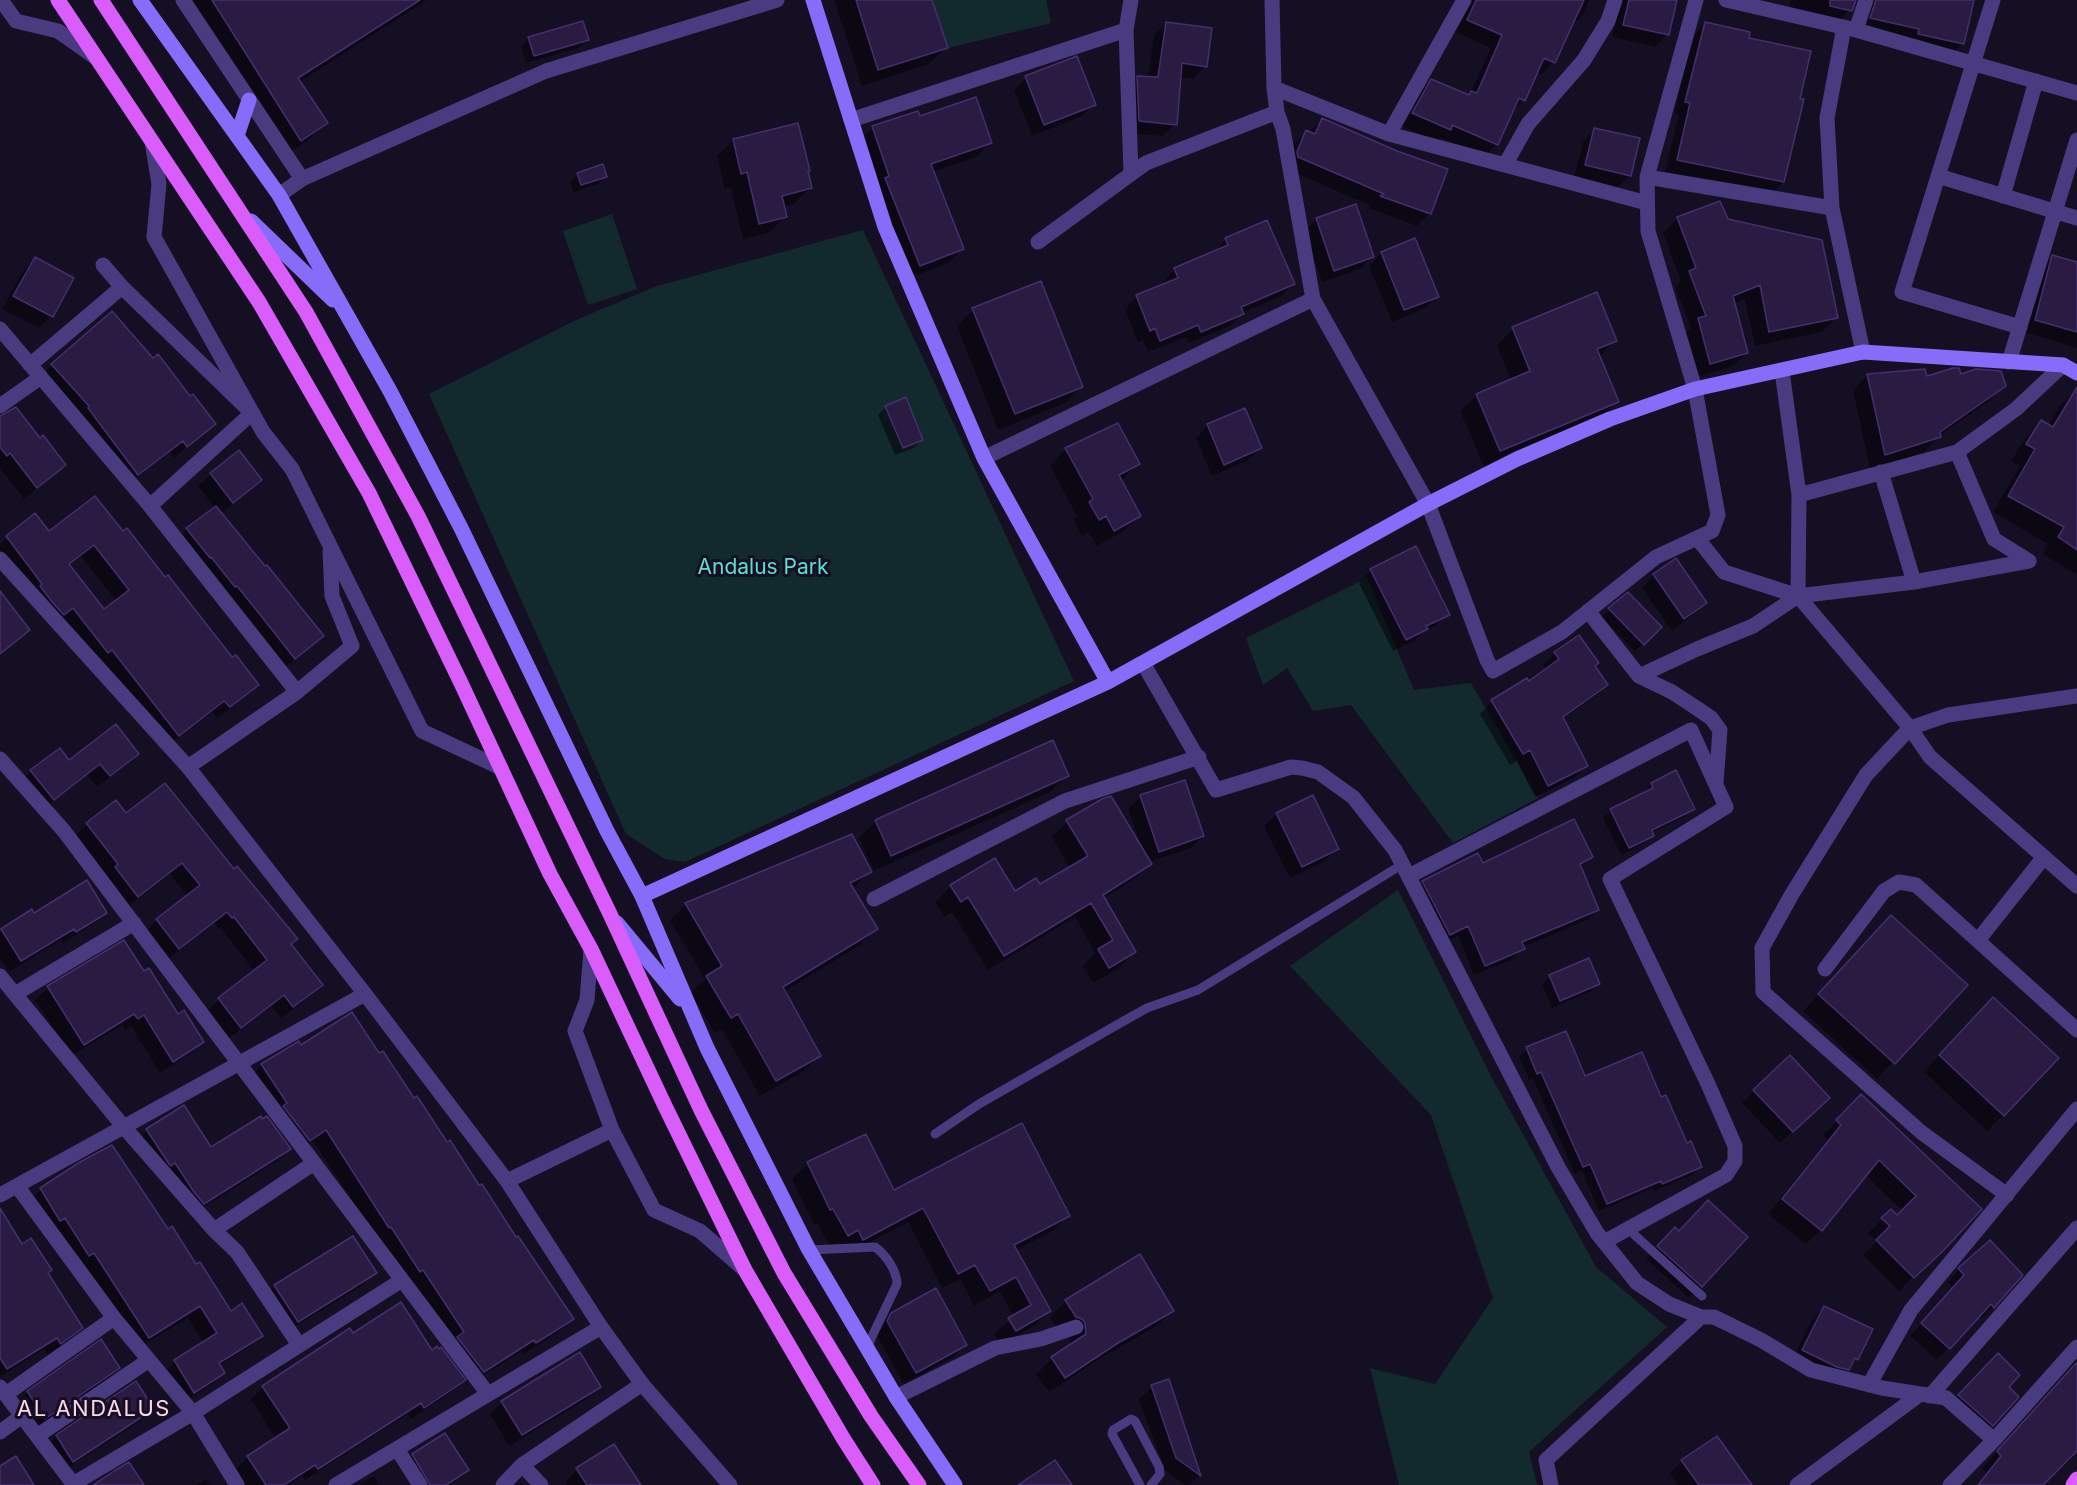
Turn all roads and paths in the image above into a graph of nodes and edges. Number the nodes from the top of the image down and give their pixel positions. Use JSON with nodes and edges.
{"nodes":[{"id":1,"x":1,"y":0,"type":"edge"},
{"id":2,"x":58,"y":0,"type":"edge"},
{"id":3,"x":101,"y":0,"type":"edge"},
{"id":4,"x":183,"y":0,"type":"edge"},
{"id":5,"x":777,"y":0,"type":"edge"},
{"id":6,"x":813,"y":0,"type":"edge"},
{"id":7,"x":1131,"y":0,"type":"edge"},
{"id":8,"x":1272,"y":0,"type":"edge"},
{"id":9,"x":1464,"y":0,"type":"edge"},
{"id":10,"x":1616,"y":0,"type":"edge"},
{"id":11,"x":1696,"y":0,"type":"edge"},
{"id":12,"x":1726,"y":0,"type":"edge"},
{"id":13,"x":1866,"y":0,"type":"edge"},
{"id":14,"x":1993,"y":0,"type":"edge"},
{"id":15,"x":146,"y":2,"type":"edge"},
{"id":16,"x":1751,"y":3,"type":"edge"},
{"id":17,"x":1850,"y":29,"type":"junction"},
{"id":18,"x":1126,"y":30,"type":"junction"},
{"id":19,"x":97,"y":58,"type":"junction"},
{"id":20,"x":1972,"y":64,"type":"junction"},
{"id":21,"x":2036,"y":81,"type":"junction"},
{"id":22,"x":1274,"y":88,"type":"junction"},
{"id":23,"x":2077,"y":93,"type":"edge"},
{"id":24,"x":249,"y":100,"type":"junction"},
{"id":25,"x":1277,"y":112,"type":"junction"},
{"id":26,"x":851,"y":120,"type":"junction"},
{"id":27,"x":1389,"y":134,"type":"junction"},
{"id":28,"x":237,"y":136,"type":"junction"},
{"id":29,"x":2077,"y":140,"type":"edge"},
{"id":30,"x":152,"y":142,"type":"junction"},
{"id":31,"x":1505,"y":165,"type":"junction"},
{"id":32,"x":1131,"y":173,"type":"junction"},
{"id":33,"x":1938,"y":176,"type":"junction"},
{"id":34,"x":1647,"y":177,"type":"junction"},
{"id":35,"x":302,"y":179,"type":"junction"},
{"id":36,"x":279,"y":195,"type":"junction"},
{"id":37,"x":2003,"y":196,"type":"junction"},
{"id":38,"x":1647,"y":203,"type":"junction"},
{"id":39,"x":1832,"y":208,"type":"junction"},
{"id":40,"x":240,"y":211,"type":"junction"},
{"id":41,"x":2055,"y":211,"type":"junction"},
{"id":42,"x":2077,"y":218,"type":"edge"},
{"id":43,"x":1038,"y":242,"type":"dead end"},
{"id":44,"x":103,"y":265,"type":"dead end"},
{"id":45,"x":122,"y":287,"type":"junction"},
{"id":46,"x":1312,"y":299,"type":"junction"},
{"id":47,"x":346,"y":313,"type":"junction"},
{"id":48,"x":2020,"y":327,"type":"junction"},
{"id":49,"x":2,"y":334,"type":"edge"},
{"id":50,"x":1863,"y":352,"type":"junction"},
{"id":51,"x":2009,"y":362,"type":"junction"},
{"id":52,"x":30,"y":365,"type":"junction"},
{"id":53,"x":2070,"y":369,"type":"edge"},
{"id":54,"x":1782,"y":371,"type":"junction"},
{"id":55,"x":41,"y":377,"type":"junction"},
{"id":56,"x":1695,"y":389,"type":"junction"},
{"id":57,"x":0,"y":406,"type":"edge"},
{"id":58,"x":252,"y":413,"type":"junction"},
{"id":59,"x":1957,"y":452,"type":"junction"},
{"id":60,"x":984,"y":458,"type":"junction"},
{"id":61,"x":1881,"y":472,"type":"junction"},
{"id":62,"x":1799,"y":495,"type":"junction"},
{"id":63,"x":1428,"y":504,"type":"junction"},
{"id":64,"x":150,"y":506,"type":"junction"},
{"id":65,"x":1697,"y":538,"type":"junction"},
{"id":66,"x":329,"y":544,"type":"junction"},
{"id":67,"x":0,"y":559,"type":"edge"},
{"id":68,"x":1914,"y":582,"type":"junction"},
{"id":69,"x":1798,"y":596,"type":"junction"},
{"id":70,"x":1588,"y":612,"type":"junction"},
{"id":71,"x":1143,"y":663,"type":"junction"},
{"id":72,"x":1639,"y":676,"type":"junction"},
{"id":73,"x":1108,"y":682,"type":"junction"},
{"id":74,"x":297,"y":692,"type":"junction"},
{"id":75,"x":2077,"y":696,"type":"edge"},
{"id":76,"x":1910,"y":728,"type":"junction"},
{"id":77,"x":1199,"y":757,"type":"junction"},
{"id":78,"x":0,"y":759,"type":"edge"},
{"id":79,"x":188,"y":767,"type":"junction"},
{"id":80,"x":501,"y":768,"type":"junction"},
{"id":81,"x":1716,"y":785,"type":"junction"},
{"id":82,"x":2044,"y":857,"type":"junction"},
{"id":83,"x":1406,"y":870,"type":"junction"},
{"id":84,"x":2075,"y":882,"type":"edge"},
{"id":85,"x":642,"y":896,"type":"junction"},
{"id":86,"x":874,"y":899,"type":"dead end"},
{"id":87,"x":610,"y":914,"type":"junction"},
{"id":88,"x":134,"y":923,"type":"junction"},
{"id":89,"x":1979,"y":939,"type":"junction"},
{"id":90,"x":591,"y":949,"type":"junction"},
{"id":91,"x":1825,"y":969,"type":"dead end"},
{"id":92,"x":0,"y":976,"type":"edge"},
{"id":93,"x":15,"y":994,"type":"junction"},
{"id":94,"x":365,"y":994,"type":"junction"},
{"id":95,"x":692,"y":1013,"type":"junction"},
{"id":96,"x":2077,"y":1030,"type":"edge"},
{"id":97,"x":239,"y":1064,"type":"junction"},
{"id":98,"x":2077,"y":1109,"type":"edge"},
{"id":99,"x":123,"y":1126,"type":"junction"},
{"id":100,"x":612,"y":1130,"type":"junction"},
{"id":101,"x":935,"y":1134,"type":"dead end"},
{"id":102,"x":314,"y":1163,"type":"junction"},
{"id":103,"x":507,"y":1181,"type":"junction"},
{"id":104,"x":17,"y":1186,"type":"junction"},
{"id":105,"x":0,"y":1195,"type":"edge"},
{"id":106,"x":2007,"y":1195,"type":"junction"},
{"id":107,"x":1628,"y":1228,"type":"junction"},
{"id":108,"x":2077,"y":1228,"type":"edge"},
{"id":109,"x":214,"y":1230,"type":"junction"},
{"id":110,"x":1604,"y":1242,"type":"junction"},
{"id":111,"x":809,"y":1250,"type":"junction"},
{"id":112,"x":745,"y":1270,"type":"junction"},
{"id":113,"x":402,"y":1280,"type":"junction"},
{"id":114,"x":1702,"y":1296,"type":"dead end"},
{"id":115,"x":1701,"y":1317,"type":"junction"},
{"id":116,"x":114,"y":1318,"type":"junction"},
{"id":117,"x":601,"y":1327,"type":"junction"},
{"id":118,"x":1076,"y":1327,"type":"dead end"},
{"id":119,"x":299,"y":1345,"type":"junction"},
{"id":120,"x":867,"y":1347,"type":"junction"},
{"id":121,"x":2077,"y":1347,"type":"edge"},
{"id":122,"x":149,"y":1360,"type":"junction"},
{"id":123,"x":642,"y":1384,"type":"junction"},
{"id":124,"x":1869,"y":1384,"type":"junction"},
{"id":125,"x":3,"y":1390,"type":"edge"},
{"id":126,"x":488,"y":1394,"type":"junction"},
{"id":127,"x":1924,"y":1396,"type":"junction"},
{"id":128,"x":896,"y":1397,"type":"junction"},
{"id":129,"x":193,"y":1413,"type":"junction"},
{"id":130,"x":22,"y":1416,"type":"junction"},
{"id":131,"x":0,"y":1432,"type":"edge"},
{"id":132,"x":37,"y":1436,"type":"junction"},
{"id":133,"x":1994,"y":1440,"type":"junction"},
{"id":134,"x":397,"y":1449,"type":"junction"},
{"id":135,"x":522,"y":1465,"type":"junction"},
{"id":136,"x":2077,"y":1479,"type":"edge"},
{"id":137,"x":73,"y":1484,"type":"edge"},
{"id":138,"x":237,"y":1485,"type":"edge"},
{"id":139,"x":336,"y":1485,"type":"edge"},
{"id":140,"x":420,"y":1485,"type":"edge"},
{"id":141,"x":503,"y":1485,"type":"edge"},
{"id":142,"x":541,"y":1485,"type":"edge"},
{"id":143,"x":730,"y":1485,"type":"edge"},
{"id":144,"x":873,"y":1485,"type":"edge"},
{"id":145,"x":919,"y":1485,"type":"edge"},
{"id":146,"x":955,"y":1485,"type":"edge"},
{"id":147,"x":1140,"y":1485,"type":"edge"},
{"id":148,"x":1151,"y":1485,"type":"edge"},
{"id":149,"x":1551,"y":1485,"type":"edge"},
{"id":150,"x":1797,"y":1485,"type":"edge"},
{"id":151,"x":1950,"y":1485,"type":"edge"},
{"id":152,"x":2073,"y":1485,"type":"edge"}],
"edges":[{"from":1,"to":19,"type":"street"},
{"from":2,"to":19,"type":"main road"},
{"from":3,"to":40,"type":"main road"},
{"from":4,"to":24,"type":"street"},
{"from":5,"to":35,"type":"street"},
{"from":6,"to":26,"type":"street"},
{"from":7,"to":18,"type":"street"},
{"from":8,"to":22,"type":"street"},
{"from":9,"to":27,"type":"street"},
{"from":10,"to":31,"type":"street"},
{"from":11,"to":34,"type":"street"},
{"from":12,"to":16,"type":"street"},
{"from":13,"to":17,"type":"street"},
{"from":14,"to":20,"type":"street"},
{"from":15,"to":28,"type":"street"},
{"from":16,"to":17,"type":"street"},
{"from":17,"to":20,"type":"street"},
{"from":17,"to":39,"type":"street"},
{"from":18,"to":26,"type":"street"},
{"from":18,"to":32,"type":"street"},
{"from":19,"to":30,"type":"main road"},
{"from":20,"to":21,"type":"street"},
{"from":20,"to":33,"type":"street"},
{"from":21,"to":23,"type":"street"},
{"from":21,"to":37,"type":"street"},
{"from":22,"to":25,"type":"street"},
{"from":22,"to":27,"type":"street"},
{"from":24,"to":28,"type":"street"},
{"from":24,"to":35,"type":"street"},
{"from":25,"to":32,"type":"street"},
{"from":25,"to":46,"type":"street"},
{"from":26,"to":60,"type":"street"},
{"from":27,"to":31,"type":"street"},
{"from":28,"to":36,"type":"street"},
{"from":29,"to":41,"type":"street"},
{"from":30,"to":58,"type":"street"},
{"from":30,"to":80,"type":"main road"},
{"from":31,"to":38,"type":"street"},
{"from":32,"to":43,"type":"street"},
{"from":33,"to":37,"type":"street"},
{"from":33,"to":48,"type":"street"},
{"from":34,"to":38,"type":"street"},
{"from":34,"to":39,"type":"street"},
{"from":35,"to":36,"type":"street"},
{"from":36,"to":47,"type":"street"},
{"from":37,"to":41,"type":"street"},
{"from":38,"to":56,"type":"street"},
{"from":39,"to":50,"type":"street"},
{"from":40,"to":47,"type":"street"},
{"from":40,"to":87,"type":"main road"},
{"from":41,"to":42,"type":"street"},
{"from":41,"to":48,"type":"street"},
{"from":44,"to":45,"type":"street"},
{"from":45,"to":52,"type":"street"},
{"from":45,"to":58,"type":"street"},
{"from":46,"to":60,"type":"street"},
{"from":46,"to":63,"type":"street"},
{"from":47,"to":85,"type":"street"},
{"from":48,"to":51,"type":"street"},
{"from":49,"to":52,"type":"street"},
{"from":50,"to":51,"type":"street"},
{"from":50,"to":54,"type":"street"},
{"from":51,"to":53,"type":"street"},
{"from":52,"to":55,"type":"street"},
{"from":53,"to":59,"type":"street"},
{"from":54,"to":56,"type":"street"},
{"from":54,"to":62,"type":"street"},
{"from":55,"to":57,"type":"street"},
{"from":55,"to":64,"type":"street"},
{"from":56,"to":63,"type":"street"},
{"from":56,"to":65,"type":"street"},
{"from":58,"to":64,"type":"street"},
{"from":58,"to":66,"type":"street"},
{"from":59,"to":61,"type":"street"},
{"from":59,"to":68,"type":"street"},
{"from":60,"to":73,"type":"street"},
{"from":61,"to":62,"type":"street"},
{"from":61,"to":68,"type":"street"},
{"from":62,"to":69,"type":"street"},
{"from":63,"to":70,"type":"street"},
{"from":63,"to":71,"type":"street"},
{"from":64,"to":74,"type":"street"},
{"from":65,"to":69,"type":"street"},
{"from":65,"to":70,"type":"street"},
{"from":66,"to":74,"type":"street"},
{"from":66,"to":80,"type":"street"},
{"from":67,"to":79,"type":"street"},
{"from":68,"to":69,"type":"street"},
{"from":69,"to":72,"type":"street"},
{"from":69,"to":76,"type":"street"},
{"from":70,"to":72,"type":"street"},
{"from":71,"to":73,"type":"street"},
{"from":71,"to":77,"type":"street"},
{"from":72,"to":81,"type":"street"},
{"from":73,"to":85,"type":"street"},
{"from":74,"to":79,"type":"street"},
{"from":75,"to":76,"type":"street"},
{"from":76,"to":82,"type":"street"},
{"from":76,"to":106,"type":"street"},
{"from":77,"to":83,"type":"street"},
{"from":77,"to":86,"type":"street"},
{"from":78,"to":88,"type":"street"},
{"from":79,"to":94,"type":"street"},
{"from":80,"to":90,"type":"main road"},
{"from":81,"to":83,"type":"street"},
{"from":81,"to":107,"type":"street"},
{"from":82,"to":84,"type":"street"},
{"from":82,"to":89,"type":"street"},
{"from":83,"to":101,"type":"lane"},
{"from":83,"to":110,"type":"street"},
{"from":85,"to":95,"type":"street"},
{"from":87,"to":95,"type":"street"},
{"from":87,"to":145,"type":"main road"},
{"from":88,"to":93,"type":"street"},
{"from":88,"to":97,"type":"street"},
{"from":89,"to":91,"type":"street"},
{"from":89,"to":96,"type":"street"},
{"from":90,"to":100,"type":"street"},
{"from":90,"to":112,"type":"main road"},
{"from":92,"to":93,"type":"street"},
{"from":93,"to":99,"type":"street"},
{"from":94,"to":97,"type":"street"},
{"from":94,"to":103,"type":"street"},
{"from":95,"to":111,"type":"street"},
{"from":97,"to":99,"type":"street"},
{"from":97,"to":102,"type":"street"},
{"from":98,"to":106,"type":"street"},
{"from":99,"to":104,"type":"street"},
{"from":99,"to":109,"type":"street"},
{"from":100,"to":103,"type":"street"},
{"from":100,"to":112,"type":"street"},
{"from":102,"to":109,"type":"street"},
{"from":102,"to":113,"type":"street"},
{"from":103,"to":117,"type":"street"},
{"from":104,"to":105,"type":"street"},
{"from":104,"to":116,"type":"street"},
{"from":106,"to":124,"type":"street"},
{"from":107,"to":110,"type":"street"},
{"from":107,"to":114,"type":"lane"},
{"from":108,"to":127,"type":"street"},
{"from":109,"to":119,"type":"street"},
{"from":110,"to":115,"type":"street"},
{"from":111,"to":120,"type":"street"},
{"from":111,"to":120,"type":"lane"},
{"from":112,"to":144,"type":"main road"},
{"from":113,"to":119,"type":"street"},
{"from":113,"to":126,"type":"street"},
{"from":115,"to":124,"type":"street"},
{"from":115,"to":149,"type":"street"},
{"from":116,"to":122,"type":"street"},
{"from":116,"to":125,"type":"street"},
{"from":117,"to":123,"type":"street"},
{"from":117,"to":126,"type":"street"},
{"from":118,"to":128,"type":"street"},
{"from":119,"to":129,"type":"street"},
{"from":120,"to":128,"type":"street"},
{"from":121,"to":133,"type":"street"},
{"from":122,"to":129,"type":"street"},
{"from":122,"to":132,"type":"street"},
{"from":123,"to":135,"type":"street"},
{"from":123,"to":143,"type":"street"},
{"from":124,"to":127,"type":"street"},
{"from":125,"to":130,"type":"street"},
{"from":126,"to":134,"type":"street"},
{"from":127,"to":133,"type":"street"},
{"from":127,"to":150,"type":"street"},
{"from":128,"to":146,"type":"street"},
{"from":129,"to":137,"type":"street"},
{"from":129,"to":138,"type":"street"},
{"from":130,"to":131,"type":"street"},
{"from":130,"to":132,"type":"street"},
{"from":132,"to":137,"type":"street"},
{"from":133,"to":151,"type":"street"},
{"from":134,"to":139,"type":"street"},
{"from":134,"to":140,"type":"street"},
{"from":135,"to":141,"type":"street"},
{"from":135,"to":142,"type":"street"},
{"from":136,"to":152,"type":"main road"},
{"from":147,"to":148,"type":"lane"}]}
